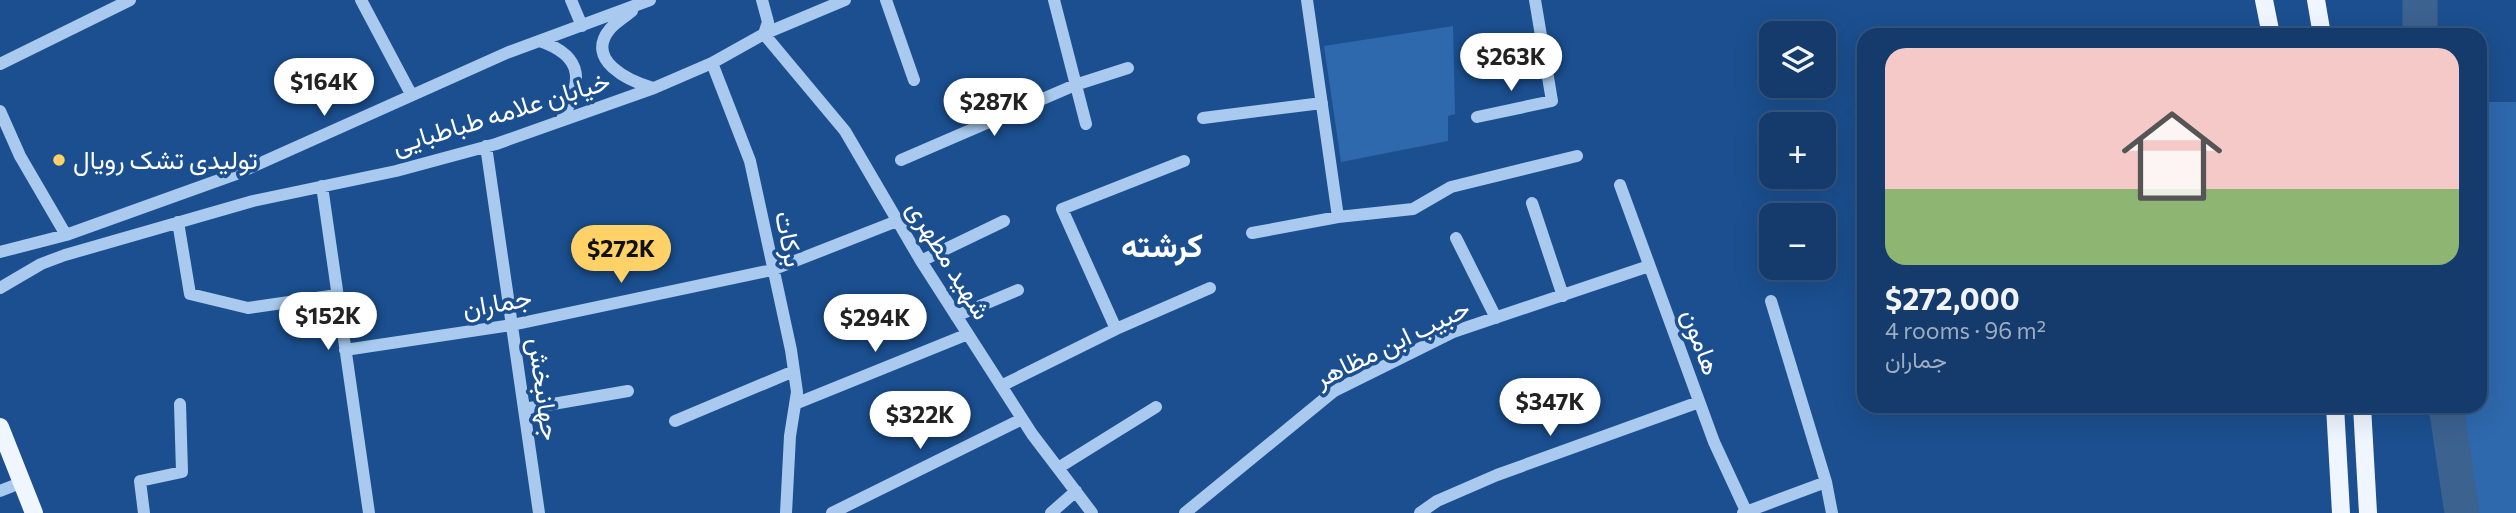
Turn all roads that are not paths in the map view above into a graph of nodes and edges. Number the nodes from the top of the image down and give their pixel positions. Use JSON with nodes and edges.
{"nodes":[{"id":1,"x":130,"y":0,"type":"edge"},
{"id":2,"x":361,"y":0,"type":"edge"},
{"id":3,"x":571,"y":0,"type":"edge"},
{"id":4,"x":762,"y":0,"type":"edge"},
{"id":5,"x":845,"y":0,"type":"edge"},
{"id":6,"x":886,"y":0,"type":"edge"},
{"id":7,"x":1054,"y":0,"type":"edge"},
{"id":8,"x":1307,"y":0,"type":"edge"},
{"id":9,"x":1535,"y":0,"type":"edge"},
{"id":10,"x":2264,"y":0,"type":"edge"},
{"id":11,"x":2316,"y":0,"type":"edge"},
{"id":12,"x":645,"y":2,"type":"edge"},
{"id":13,"x":582,"y":26,"type":"junction"},
{"id":14,"x":2270,"y":28,"type":"edge"},
{"id":15,"x":2321,"y":28,"type":"edge"},
{"id":16,"x":764,"y":34,"type":"junction"},
{"id":17,"x":540,"y":41,"type":"junction"},
{"id":18,"x":712,"y":63,"type":"junction"},
{"id":19,"x":0,"y":64,"type":"edge"},
{"id":20,"x":1128,"y":68,"type":"dead end"},
{"id":21,"x":914,"y":80,"type":"dead end"},
{"id":22,"x":1075,"y":85,"type":"junction"},
{"id":23,"x":653,"y":88,"type":"junction"},
{"id":24,"x":411,"y":94,"type":"junction"},
{"id":25,"x":1322,"y":103,"type":"junction"},
{"id":26,"x":0,"y":111,"type":"edge"},
{"id":27,"x":1477,"y":117,"type":"dead end"},
{"id":28,"x":1203,"y":118,"type":"dead end"},
{"id":29,"x":561,"y":121,"type":"junction"},
{"id":30,"x":1086,"y":124,"type":"dead end"},
{"id":31,"x":486,"y":146,"type":"junction"},
{"id":32,"x":1577,"y":156,"type":"dead end"},
{"id":33,"x":901,"y":160,"type":"dead end"},
{"id":34,"x":1184,"y":161,"type":"dead end"},
{"id":35,"x":1620,"y":185,"type":"dead end"},
{"id":36,"x":322,"y":186,"type":"junction"},
{"id":37,"x":1532,"y":203,"type":"dead end"},
{"id":38,"x":1338,"y":217,"type":"junction"},
{"id":39,"x":897,"y":221,"type":"junction"},
{"id":40,"x":1004,"y":221,"type":"dead end"},
{"id":41,"x":178,"y":222,"type":"junction"},
{"id":42,"x":1252,"y":233,"type":"dead end"},
{"id":43,"x":66,"y":235,"type":"junction"},
{"id":44,"x":1456,"y":238,"type":"dead end"},
{"id":45,"x":0,"y":253,"type":"edge"},
{"id":46,"x":921,"y":261,"type":"junction"},
{"id":47,"x":1649,"y":266,"type":"junction"},
{"id":48,"x":772,"y":270,"type":"junction"},
{"id":49,"x":0,"y":288,"type":"edge"},
{"id":50,"x":1210,"y":288,"type":"dead end"},
{"id":51,"x":1018,"y":290,"type":"dead end"},
{"id":52,"x":337,"y":295,"type":"junction"},
{"id":53,"x":1563,"y":296,"type":"junction"},
{"id":54,"x":1771,"y":301,"type":"dead end"},
{"id":55,"x":956,"y":316,"type":"junction"},
{"id":56,"x":1496,"y":318,"type":"junction"},
{"id":57,"x":512,"y":325,"type":"junction"},
{"id":58,"x":1116,"y":328,"type":"junction"},
{"id":59,"x":968,"y":334,"type":"junction"},
{"id":60,"x":345,"y":350,"type":"junction"},
{"id":61,"x":794,"y":371,"type":"junction"},
{"id":62,"x":1001,"y":386,"type":"junction"},
{"id":63,"x":628,"y":391,"type":"dead end"},
{"id":64,"x":1699,"y":402,"type":"junction"},
{"id":65,"x":180,"y":404,"type":"dead end"},
{"id":66,"x":795,"y":404,"type":"junction"},
{"id":67,"x":1156,"y":407,"type":"dead end"},
{"id":68,"x":524,"y":409,"type":"junction"},
{"id":69,"x":2335,"y":413,"type":"edge"},
{"id":70,"x":2362,"y":413,"type":"edge"},
{"id":71,"x":1023,"y":419,"type":"junction"},
{"id":72,"x":674,"y":421,"type":"dead end"},
{"id":73,"x":0,"y":426,"type":"edge"},
{"id":74,"x":1058,"y":468,"type":"junction"},
{"id":75,"x":23,"y":482,"type":"junction"},
{"id":76,"x":1826,"y":482,"type":"junction"},
{"id":77,"x":0,"y":491,"type":"edge"},
{"id":78,"x":1076,"y":491,"type":"junction"},
{"id":79,"x":854,"y":508,"type":"edge"},
{"id":80,"x":1745,"y":512,"type":"edge"},
{"id":81,"x":34,"y":513,"type":"edge"},
{"id":82,"x":144,"y":513,"type":"edge"},
{"id":83,"x":369,"y":513,"type":"edge"},
{"id":84,"x":539,"y":513,"type":"edge"},
{"id":85,"x":786,"y":513,"type":"edge"},
{"id":86,"x":832,"y":513,"type":"edge"},
{"id":87,"x":1051,"y":513,"type":"edge"},
{"id":88,"x":1092,"y":513,"type":"edge"},
{"id":89,"x":1185,"y":513,"type":"edge"},
{"id":90,"x":1420,"y":513,"type":"edge"},
{"id":91,"x":1832,"y":513,"type":"edge"},
{"id":92,"x":2341,"y":513,"type":"edge"},
{"id":93,"x":2368,"y":513,"type":"edge"}],
"edges":[{"from":1,"to":19,"type":"street"},
{"from":2,"to":24,"type":"street"},
{"from":3,"to":13,"type":"street"},
{"from":4,"to":16,"type":"street"},
{"from":5,"to":16,"type":"street","name":"خیابان علامه طباطبایی"},
{"from":6,"to":21,"type":"street"},
{"from":7,"to":22,"type":"street"},
{"from":8,"to":25,"type":"street"},
{"from":9,"to":27,"type":"street"},
{"from":10,"to":14,"type":"main road"},
{"from":11,"to":15,"type":"main road"},
{"from":12,"to":13,"type":"street","name":"خیابان علامه طباطبایی"},
{"from":12,"to":23,"type":"street"},
{"from":13,"to":17,"type":"street","name":"خیابان علامه طباطبایی"},
{"from":16,"to":18,"type":"street","name":"خیابان علامه طباطبایی"},
{"from":16,"to":39,"type":"street","name":"شهید مطهری"},
{"from":17,"to":24,"type":"street","name":"خیابان علامه طباطبایی"},
{"from":17,"to":29,"type":"street"},
{"from":18,"to":23,"type":"street","name":"خیابان علامه طباطبایی"},
{"from":18,"to":48,"type":"street","name":"برکات"},
{"from":20,"to":22,"type":"street"},
{"from":22,"to":30,"type":"street"},
{"from":22,"to":33,"type":"street"},
{"from":23,"to":29,"type":"street","name":"خیابان علامه طباطبایی"},
{"from":24,"to":43,"type":"street","name":"خیابان علامه طباطبایی"},
{"from":25,"to":28,"type":"street"},
{"from":25,"to":38,"type":"street"},
{"from":26,"to":43,"type":"street"},
{"from":29,"to":31,"type":"street","name":"خیابان علامه طباطبایی"},
{"from":31,"to":36,"type":"street","name":"خیابان علامه طباطبایی"},
{"from":31,"to":57,"type":"street","name":"جهانبخش"},
{"from":32,"to":38,"type":"street"},
{"from":34,"to":58,"type":"street"},
{"from":35,"to":47,"type":"street","name":"هامون"},
{"from":36,"to":41,"type":"street","name":"خیابان علامه طباطبایی"},
{"from":36,"to":52,"type":"street"},
{"from":37,"to":53,"type":"street"},
{"from":38,"to":42,"type":"street"},
{"from":39,"to":46,"type":"street","name":"شهید مطهری"},
{"from":39,"to":48,"type":"street","name":"جماران"},
{"from":40,"to":46,"type":"street"},
{"from":41,"to":49,"type":"street","name":"خیابان علامه طباطبایی"},
{"from":41,"to":52,"type":"street"},
{"from":43,"to":45,"type":"street","name":"خیابان علامه طباطبایی"},
{"from":44,"to":56,"type":"street"},
{"from":46,"to":55,"type":"street","name":"شهید مطهری"},
{"from":47,"to":53,"type":"street","name":"حبیب ابن مظاهر"},
{"from":47,"to":64,"type":"street","name":"هامون"},
{"from":48,"to":57,"type":"street","name":"جماران"},
{"from":48,"to":61,"type":"street","name":"برکات"},
{"from":50,"to":58,"type":"street"},
{"from":51,"to":55,"type":"street"},
{"from":52,"to":60,"type":"street"},
{"from":53,"to":56,"type":"street","name":"حبیب ابن مظاهر"},
{"from":54,"to":76,"type":"street"},
{"from":55,"to":59,"type":"street","name":"شهید مطهری"},
{"from":56,"to":89,"type":"street","name":"حبیب ابن مظاهر"},
{"from":57,"to":60,"type":"street","name":"جماران"},
{"from":57,"to":68,"type":"street","name":"جهانبخش"},
{"from":58,"to":62,"type":"street"},
{"from":59,"to":62,"type":"street","name":"شهید مطهری"},
{"from":59,"to":66,"type":"street"},
{"from":60,"to":83,"type":"street"},
{"from":61,"to":66,"type":"street","name":"برکات"},
{"from":61,"to":72,"type":"street"},
{"from":62,"to":71,"type":"street","name":"شهید مطهری"},
{"from":63,"to":68,"type":"street"},
{"from":64,"to":80,"type":"street","name":"هامون"},
{"from":64,"to":90,"type":"street"},
{"from":65,"to":82,"type":"street"},
{"from":66,"to":85,"type":"street","name":"برکات"},
{"from":67,"to":74,"type":"street"},
{"from":68,"to":84,"type":"street","name":"جهانبخش"},
{"from":69,"to":92,"type":"main road"},
{"from":70,"to":93,"type":"main road"},
{"from":71,"to":74,"type":"street","name":"شهید مطهری"},
{"from":71,"to":79,"type":"street"},
{"from":73,"to":75,"type":"main road"},
{"from":74,"to":78,"type":"street","name":"شهید مطهری"},
{"from":75,"to":77,"type":"street"},
{"from":75,"to":81,"type":"main road"},
{"from":76,"to":80,"type":"street"},
{"from":76,"to":91,"type":"street"},
{"from":78,"to":87,"type":"street"},
{"from":78,"to":88,"type":"street","name":"شهید مطهری"},
{"from":79,"to":86,"type":"street"}]}
